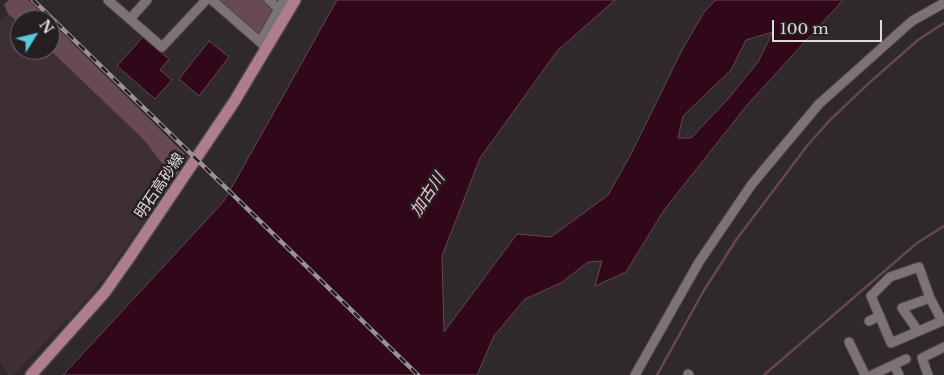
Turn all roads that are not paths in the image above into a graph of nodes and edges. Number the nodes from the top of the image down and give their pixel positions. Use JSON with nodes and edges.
{"nodes":[{"id":1,"x":108,"y":0,"type":"edge"},
{"id":2,"x":147,"y":0,"type":"edge"},
{"id":3,"x":206,"y":0,"type":"edge"},
{"id":4,"x":212,"y":0,"type":"edge"},
{"id":5,"x":270,"y":0,"type":"edge"},
{"id":6,"x":284,"y":0,"type":"edge"},
{"id":7,"x":295,"y":0,"type":"edge"},
{"id":8,"x":944,"y":3,"type":"edge"},
{"id":9,"x":279,"y":9,"type":"junction"},
{"id":10,"x":130,"y":19,"type":"junction"},
{"id":11,"x":264,"y":45,"type":"junction"},
{"id":12,"x":930,"y":298,"type":"junction"},
{"id":13,"x":880,"y":316,"type":"junction"},
{"id":14,"x":869,"y":320,"type":"dead end"},
{"id":15,"x":943,"y":320,"type":"edge"},
{"id":16,"x":918,"y":331,"type":"junction"},
{"id":17,"x":848,"y":342,"type":"dead end"},
{"id":18,"x":943,"y":351,"type":"edge"},
{"id":19,"x":906,"y":359,"type":"dead end"},
{"id":20,"x":894,"y":364,"type":"junction"},
{"id":21,"x":31,"y":375,"type":"edge"},
{"id":22,"x":635,"y":375,"type":"edge"},
{"id":23,"x":864,"y":375,"type":"edge"},
{"id":24,"x":872,"y":375,"type":"edge"},
{"id":25,"x":899,"y":375,"type":"edge"},
{"id":26,"x":928,"y":375,"type":"edge"}],
"edges":[{"from":1,"to":10,"type":"street"},
{"from":2,"to":10,"type":"street"},
{"from":3,"to":10,"type":"street"},
{"from":4,"to":11,"type":"street"},
{"from":5,"to":9,"type":"street"},
{"from":6,"to":9,"type":"street"},
{"from":7,"to":11,"type":"main road","name":"明石高砂線"},
{"from":8,"to":22,"type":"street"},
{"from":9,"to":11,"type":"street"},
{"from":11,"to":21,"type":"main road","name":"明石高砂線"},
{"from":12,"to":13,"type":"street"},
{"from":12,"to":15,"type":"street"},
{"from":12,"to":16,"type":"street"},
{"from":13,"to":14,"type":"street"},
{"from":13,"to":16,"type":"street"},
{"from":15,"to":16,"type":"street"},
{"from":17,"to":23,"type":"street"},
{"from":18,"to":26,"type":"street"},
{"from":19,"to":20,"type":"street"},
{"from":20,"to":24,"type":"street"},
{"from":20,"to":25,"type":"street"}]}
